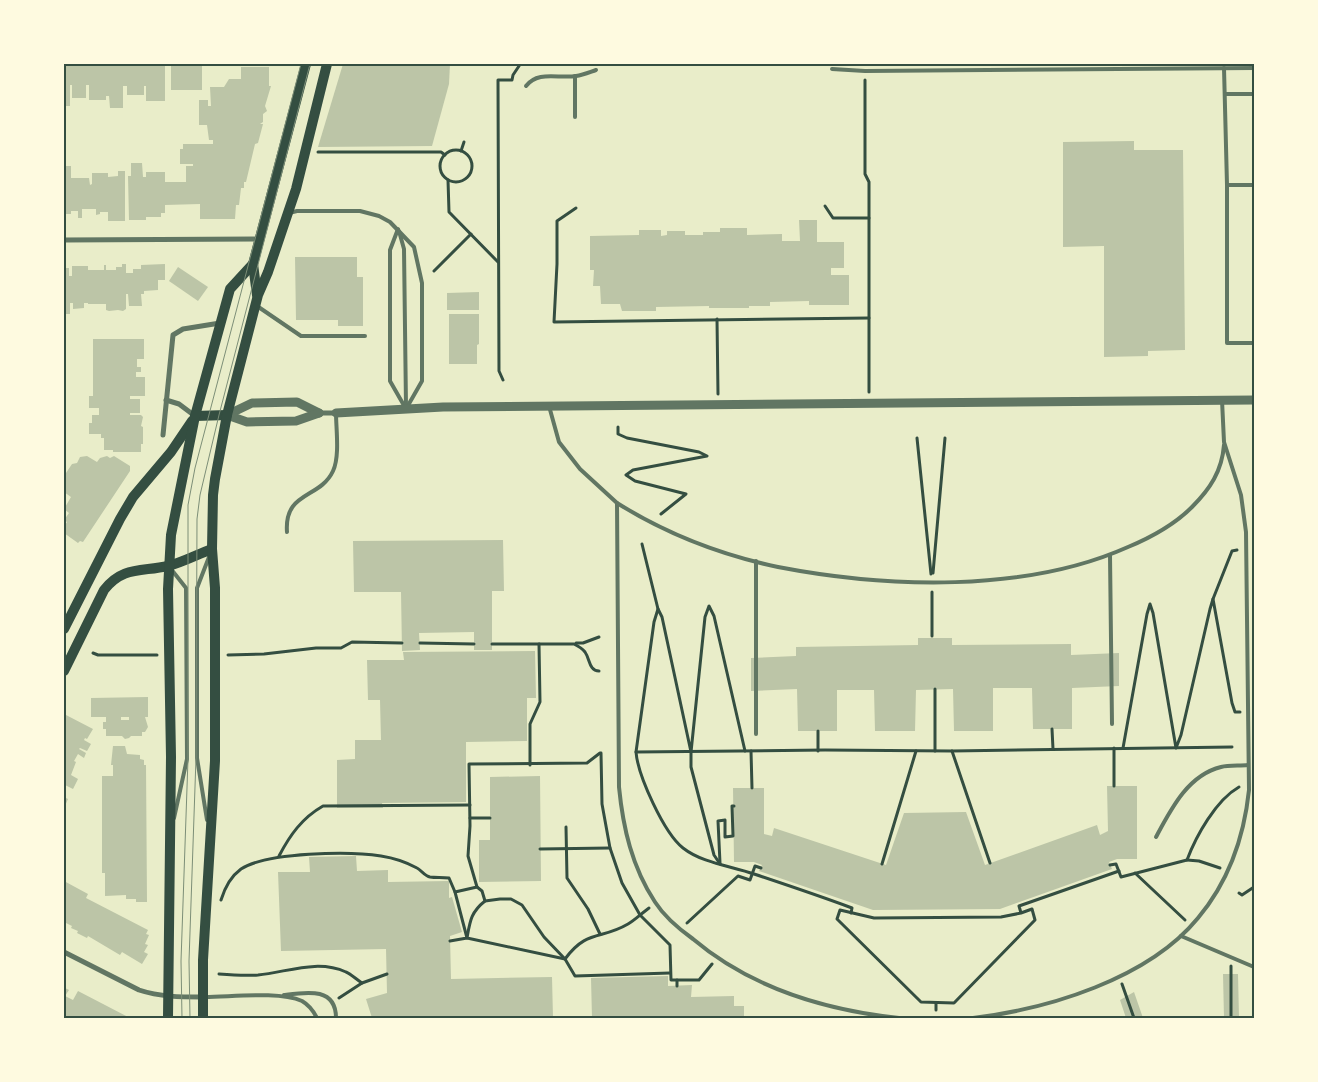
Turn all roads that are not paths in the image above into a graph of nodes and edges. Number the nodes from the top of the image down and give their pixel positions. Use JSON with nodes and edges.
{"nodes":[{"id":1,"x":306,"y":64,"type":"edge"},
{"id":2,"x":327,"y":64,"type":"edge"},
{"id":3,"x":1224,"y":68,"type":"junction"},
{"id":4,"x":1254,"y":68,"type":"edge"},
{"id":5,"x":832,"y":69,"type":"dead end"},
{"id":6,"x":596,"y":70,"type":"dead end"},
{"id":7,"x":575,"y":76,"type":"junction"},
{"id":8,"x":526,"y":86,"type":"dead end"},
{"id":9,"x":1225,"y":94,"type":"junction"},
{"id":10,"x":1254,"y":94,"type":"edge"},
{"id":11,"x":575,"y":117,"type":"dead end"},
{"id":12,"x":1227,"y":185,"type":"junction"},
{"id":13,"x":1254,"y":185,"type":"edge"},
{"id":14,"x":287,"y":214,"type":"junction"},
{"id":15,"x":398,"y":229,"type":"junction"},
{"id":16,"x":260,"y":239,"type":"junction"},
{"id":17,"x":64,"y":240,"type":"edge"},
{"id":18,"x":254,"y":264,"type":"junction"},
{"id":19,"x":256,"y":300,"type":"junction"},
{"id":20,"x":220,"y":323,"type":"junction"},
{"id":21,"x":365,"y":336,"type":"dead end"},
{"id":22,"x":1254,"y":343,"type":"edge"},
{"id":23,"x":166,"y":400,"type":"junction"},
{"id":24,"x":1222,"y":400,"type":"junction"},
{"id":25,"x":1254,"y":400,"type":"edge"},
{"id":26,"x":549,"y":406,"type":"junction"},
{"id":27,"x":406,"y":409,"type":"junction"},
{"id":28,"x":319,"y":413,"type":"junction"},
{"id":29,"x":336,"y":413,"type":"junction"},
{"id":30,"x":227,"y":414,"type":"junction"},
{"id":31,"x":195,"y":416,"type":"junction"},
{"id":32,"x":164,"y":435,"type":"dead end"},
{"id":33,"x":1224,"y":442,"type":"junction"},
{"id":34,"x":617,"y":503,"type":"junction"},
{"id":35,"x":287,"y":532,"type":"dead end"},
{"id":36,"x":212,"y":549,"type":"junction"},
{"id":37,"x":1110,"y":554,"type":"junction"},
{"id":38,"x":756,"y":561,"type":"junction"},
{"id":39,"x":168,"y":566,"type":"junction"},
{"id":40,"x":64,"y":630,"type":"edge"},
{"id":41,"x":64,"y":671,"type":"edge"},
{"id":42,"x":1112,"y":724,"type":"dead end"},
{"id":43,"x":756,"y":734,"type":"dead end"},
{"id":44,"x":1248,"y":765,"type":"junction"},
{"id":45,"x":1156,"y":837,"type":"dead end"},
{"id":46,"x":170,"y":838,"type":"junction"},
{"id":47,"x":211,"y":842,"type":"junction"},
{"id":48,"x":1180,"y":936,"type":"junction"},
{"id":49,"x":64,"y":952,"type":"edge"},
{"id":50,"x":1254,"y":967,"type":"edge"},
{"id":51,"x":168,"y":996,"type":"junction"},
{"id":52,"x":273,"y":996,"type":"junction"},
{"id":53,"x":203,"y":997,"type":"junction"},
{"id":54,"x":168,"y":1018,"type":"edge"},
{"id":55,"x":203,"y":1018,"type":"edge"},
{"id":56,"x":317,"y":1018,"type":"edge"},
{"id":57,"x":336,"y":1018,"type":"edge"},
{"id":58,"x":899,"y":1018,"type":"edge"},
{"id":59,"x":973,"y":1018,"type":"edge"}],
"edges":[{"from":1,"to":16,"type":"main road"},
{"from":2,"to":14,"type":"main road"},
{"from":3,"to":4,"type":"lane"},
{"from":3,"to":5,"type":"lane"},
{"from":3,"to":9,"type":"lane"},
{"from":6,"to":7,"type":"lane"},
{"from":7,"to":8,"type":"lane"},
{"from":7,"to":11,"type":"lane"},
{"from":9,"to":10,"type":"lane"},
{"from":9,"to":12,"type":"lane"},
{"from":12,"to":13,"type":"lane"},
{"from":12,"to":22,"type":"lane"},
{"from":14,"to":15,"type":"lane"},
{"from":14,"to":19,"type":"main road"},
{"from":15,"to":27,"type":"lane"},
{"from":15,"to":27,"type":"lane"},
{"from":15,"to":27,"type":"lane"},
{"from":16,"to":17,"type":"street"},
{"from":16,"to":18,"type":"main road"},
{"from":18,"to":19,"type":"main road"},
{"from":18,"to":20,"type":"main road"},
{"from":19,"to":21,"type":"lane"},
{"from":19,"to":30,"type":"main road"},
{"from":20,"to":23,"type":"street"},
{"from":20,"to":31,"type":"main road"},
{"from":23,"to":31,"type":"street"},
{"from":23,"to":32,"type":"street"},
{"from":24,"to":25,"type":"street"},
{"from":24,"to":26,"type":"street"},
{"from":24,"to":33,"type":"lane"},
{"from":26,"to":27,"type":"street"},
{"from":26,"to":34,"type":"lane"},
{"from":27,"to":29,"type":"street"},
{"from":28,"to":29,"type":"street"},
{"from":28,"to":30,"type":"street"},
{"from":28,"to":30,"type":"street"},
{"from":29,"to":35,"type":"lane"},
{"from":30,"to":31,"type":"main road"},
{"from":30,"to":36,"type":"main road"},
{"from":31,"to":39,"type":"main road"},
{"from":31,"to":40,"type":"main road"},
{"from":33,"to":37,"type":"lane"},
{"from":33,"to":44,"type":"lane"},
{"from":34,"to":38,"type":"lane"},
{"from":34,"to":58,"type":"lane"},
{"from":36,"to":39,"type":"main road"},
{"from":36,"to":47,"type":"main road"},
{"from":36,"to":47,"type":"lane"},
{"from":37,"to":38,"type":"lane"},
{"from":37,"to":42,"type":"lane"},
{"from":38,"to":43,"type":"lane"},
{"from":39,"to":41,"type":"main road"},
{"from":39,"to":46,"type":"main road"},
{"from":39,"to":46,"type":"lane"},
{"from":44,"to":45,"type":"lane"},
{"from":44,"to":48,"type":"lane"},
{"from":46,"to":51,"type":"main road"},
{"from":47,"to":53,"type":"main road"},
{"from":48,"to":50,"type":"lane"},
{"from":48,"to":59,"type":"lane"},
{"from":49,"to":51,"type":"street"},
{"from":51,"to":53,"type":"street"},
{"from":51,"to":54,"type":"main road"},
{"from":52,"to":53,"type":"lane"},
{"from":52,"to":56,"type":"lane"},
{"from":52,"to":57,"type":"lane"},
{"from":53,"to":55,"type":"main road"}]}
